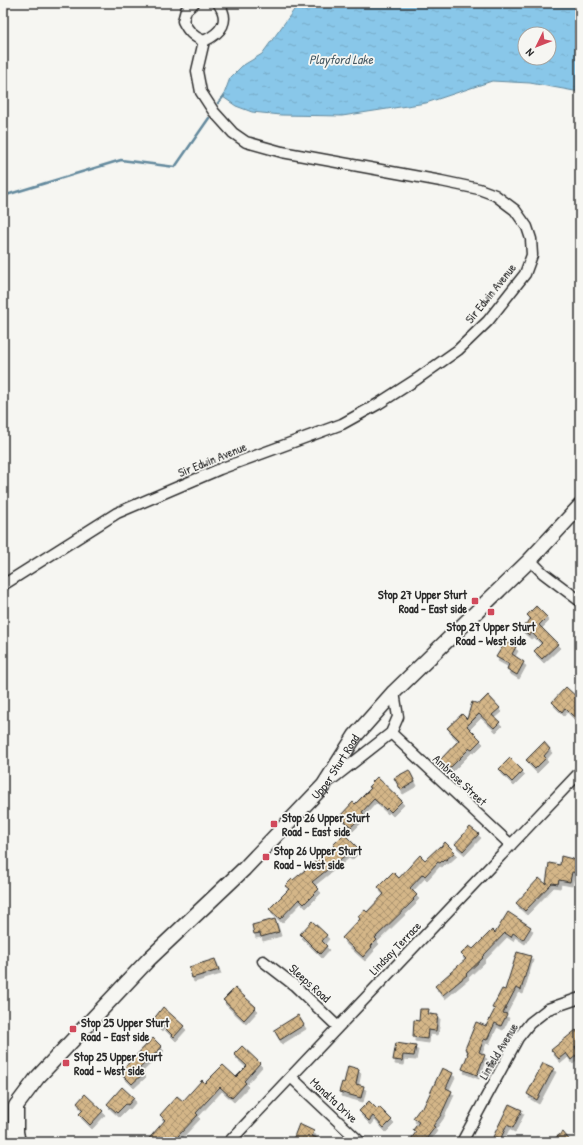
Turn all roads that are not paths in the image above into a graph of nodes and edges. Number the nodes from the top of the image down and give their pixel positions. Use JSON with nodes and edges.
{"nodes":[{"id":1,"x":194,"y":3,"type":"edge"},
{"id":2,"x":218,"y":3,"type":"edge"},
{"id":3,"x":204,"y":41,"type":"junction"},
{"id":4,"x":580,"y":506,"type":"edge"},
{"id":5,"x":530,"y":560,"type":"junction"},
{"id":6,"x":3,"y":585,"type":"edge"},
{"id":7,"x":580,"y":601,"type":"edge"},
{"id":8,"x":394,"y":692,"type":"junction"},
{"id":9,"x":391,"y":733,"type":"junction"},
{"id":10,"x":580,"y":772,"type":"edge"},
{"id":11,"x":324,"y":785,"type":"junction"},
{"id":12,"x":511,"y":845,"type":"junction"},
{"id":13,"x":263,"y":961,"type":"dead end"},
{"id":14,"x":580,"y":998,"type":"edge"},
{"id":15,"x":338,"y":1027,"type":"junction"},
{"id":16,"x":291,"y":1077,"type":"junction"},
{"id":17,"x":12,"y":1136,"type":"edge"},
{"id":18,"x":229,"y":1142,"type":"edge"},
{"id":19,"x":360,"y":1142,"type":"edge"},
{"id":20,"x":462,"y":1142,"type":"edge"}],
"edges":[{"from":1,"to":3,"type":"street"},
{"from":2,"to":3,"type":"street"},
{"from":3,"to":6,"type":"street","name":"Sir Edwin Avenue"},
{"from":4,"to":5,"type":"main road","name":"Upper Sturt Road"},
{"from":5,"to":7,"type":"street"},
{"from":5,"to":8,"type":"main road","name":"Upper Sturt Road"},
{"from":8,"to":9,"type":"street"},
{"from":8,"to":11,"type":"main road","name":"Upper Sturt Road"},
{"from":9,"to":11,"type":"street"},
{"from":9,"to":12,"type":"street","name":"Ambrose Street"},
{"from":10,"to":12,"type":"street","name":"Lindsay Terrace"},
{"from":11,"to":17,"type":"main road","name":"Upper Sturt Road"},
{"from":12,"to":15,"type":"street","name":"Lindsay Terrace"},
{"from":13,"to":15,"type":"street","name":"Sleeps Road"},
{"from":14,"to":20,"type":"street","name":"Linfield Avenue"},
{"from":15,"to":16,"type":"street","name":"Lindsay Terrace"},
{"from":16,"to":18,"type":"street","name":"Lindsay Terrace"},
{"from":16,"to":19,"type":"street","name":"Monalta Drive"}]}
